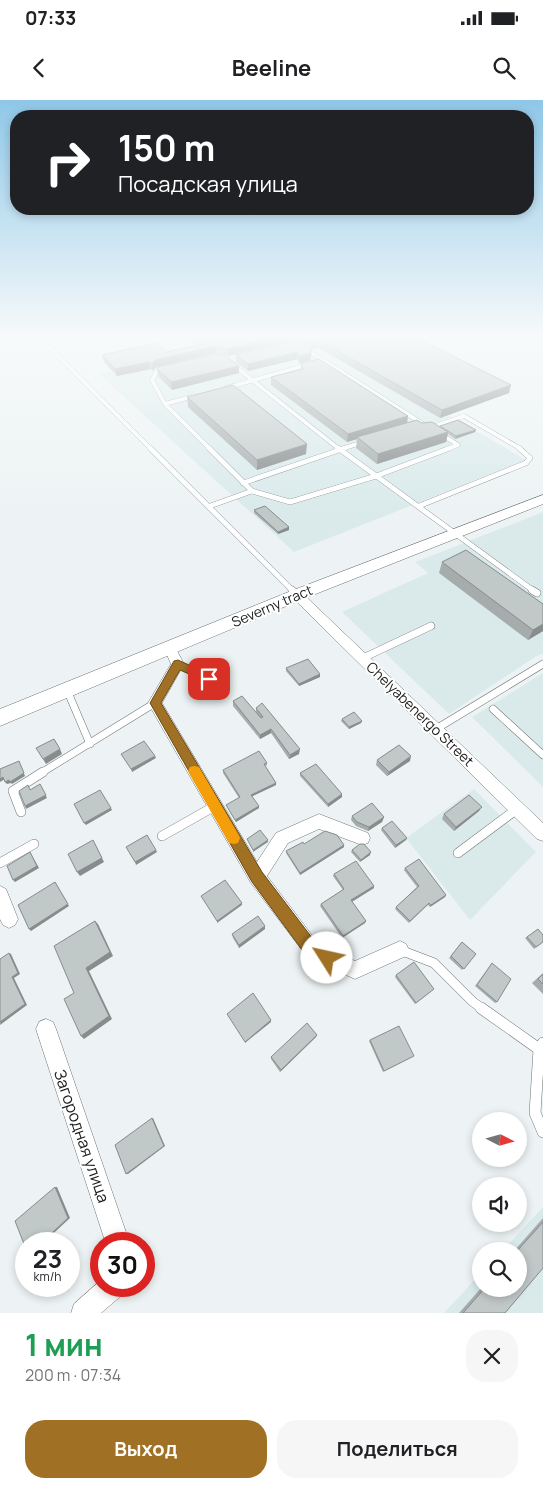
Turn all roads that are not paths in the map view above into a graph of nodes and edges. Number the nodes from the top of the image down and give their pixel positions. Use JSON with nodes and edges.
{"nodes":[{"id":1,"x":98,"y":396,"type":"edge"},
{"id":2,"x":160,"y":396,"type":"edge"},
{"id":3,"x":198,"y":396,"type":"edge"},
{"id":4,"x":272,"y":396,"type":"edge"},
{"id":5,"x":378,"y":396,"type":"edge"},
{"id":6,"x":165,"y":404,"type":"junction"},
{"id":7,"x":422,"y":423,"type":"junction"},
{"id":8,"x":413,"y":426,"type":"edge"},
{"id":9,"x":430,"y":428,"type":"junction"},
{"id":10,"x":367,"y":440,"type":"edge"},
{"id":11,"x":339,"y":449,"type":"junction"},
{"id":12,"x":376,"y":476,"type":"junction"},
{"id":13,"x":243,"y":483,"type":"junction"},
{"id":14,"x":252,"y":491,"type":"junction"},
{"id":15,"x":543,"y":499,"type":"edge"},
{"id":16,"x":210,"y":506,"type":"junction"},
{"id":17,"x":418,"y":506,"type":"junction"},
{"id":18,"x":456,"y":532,"type":"junction"},
{"id":19,"x":537,"y":593,"type":"dead end"},
{"id":20,"x":298,"y":595,"type":"junction"},
{"id":21,"x":431,"y":626,"type":"dead end"},
{"id":22,"x":174,"y":656,"type":"junction"},
{"id":23,"x":363,"y":658,"type":"junction"},
{"id":24,"x":543,"y":664,"type":"edge"},
{"id":25,"x":224,"y":686,"type":"dead end"},
{"id":26,"x":67,"y":690,"type":"junction"},
{"id":27,"x":156,"y":703,"type":"junction"},
{"id":28,"x":493,"y":709,"type":"dead end"},
{"id":29,"x":1,"y":717,"type":"edge"},
{"id":30,"x":436,"y":729,"type":"junction"},
{"id":31,"x":90,"y":744,"type":"junction"},
{"id":32,"x":543,"y":755,"type":"edge"},
{"id":33,"x":215,"y":806,"type":"junction"},
{"id":34,"x":518,"y":809,"type":"junction"},
{"id":35,"x":21,"y":812,"type":"dead end"},
{"id":36,"x":543,"y":834,"type":"edge"},
{"id":37,"x":162,"y":836,"type":"dead end"},
{"id":38,"x":362,"y":838,"type":"dead end"},
{"id":39,"x":34,"y":844,"type":"dead end"},
{"id":40,"x":458,"y":853,"type":"dead end"},
{"id":41,"x":0,"y":863,"type":"edge"},
{"id":42,"x":257,"y":877,"type":"junction"},
{"id":43,"x":0,"y":895,"type":"edge"},
{"id":44,"x":4,"y":921,"type":"edge"},
{"id":45,"x":400,"y":950,"type":"joint"},
{"id":46,"x":46,"y":1029,"type":"dead end"},
{"id":47,"x":541,"y":1046,"type":"edge"},
{"id":48,"x":543,"y":1132,"type":"edge"},
{"id":49,"x":114,"y":1232,"type":"edge"},
{"id":50,"x":101,"y":1297,"type":"edge"},
{"id":51,"x":83,"y":1313,"type":"edge"}],
"edges":[{"from":1,"to":16,"type":"lane"},
{"from":2,"to":6,"type":"lane"},
{"from":3,"to":6,"type":"lane"},
{"from":4,"to":11,"type":"lane"},
{"from":5,"to":7,"type":"lane"},
{"from":6,"to":13,"type":"lane"},
{"from":7,"to":8,"type":"lane"},
{"from":7,"to":9,"type":"lane"},
{"from":9,"to":12,"type":"lane"},
{"from":9,"to":17,"type":"lane"},
{"from":10,"to":11,"type":"lane"},
{"from":11,"to":12,"type":"lane"},
{"from":11,"to":13,"type":"lane"},
{"from":12,"to":14,"type":"lane"},
{"from":12,"to":17,"type":"lane"},
{"from":13,"to":14,"type":"lane"},
{"from":14,"to":16,"type":"lane"},
{"from":15,"to":18,"type":"main road","name":"Severny tract"},
{"from":16,"to":20,"type":"lane"},
{"from":17,"to":18,"type":"lane"},
{"from":18,"to":19,"type":"lane"},
{"from":18,"to":20,"type":"main road","name":"Severny tract"},
{"from":20,"to":22,"type":"main road","name":"Severny tract"},
{"from":20,"to":23,"type":"street","name":"Chelyabenergo Street"},
{"from":21,"to":23,"type":"lane"},
{"from":22,"to":25,"type":"lane"},
{"from":22,"to":26,"type":"main road","name":"Severny tract"},
{"from":22,"to":27,"type":"street"},
{"from":23,"to":30,"type":"street","name":"Chelyabenergo Street"},
{"from":24,"to":30,"type":"lane"},
{"from":26,"to":29,"type":"main road","name":"Severny tract"},
{"from":26,"to":31,"type":"lane"},
{"from":27,"to":31,"type":"lane"},
{"from":27,"to":33,"type":"street"},
{"from":28,"to":32,"type":"lane"},
{"from":30,"to":34,"type":"street","name":"Chelyabenergo Street"},
{"from":31,"to":35,"type":"lane"},
{"from":33,"to":37,"type":"lane"},
{"from":33,"to":42,"type":"street"},
{"from":34,"to":36,"type":"street","name":"Chelyabenergo Street"},
{"from":34,"to":40,"type":"lane"},
{"from":38,"to":42,"type":"street"},
{"from":39,"to":41,"type":"lane"},
{"from":42,"to":45,"type":"street"},
{"from":43,"to":44,"type":"street"},
{"from":45,"to":47,"type":"lane"},
{"from":46,"to":49,"type":"street","name":"Загородная улица"},
{"from":47,"to":48,"type":"lane"},
{"from":50,"to":51,"type":"street"}]}
